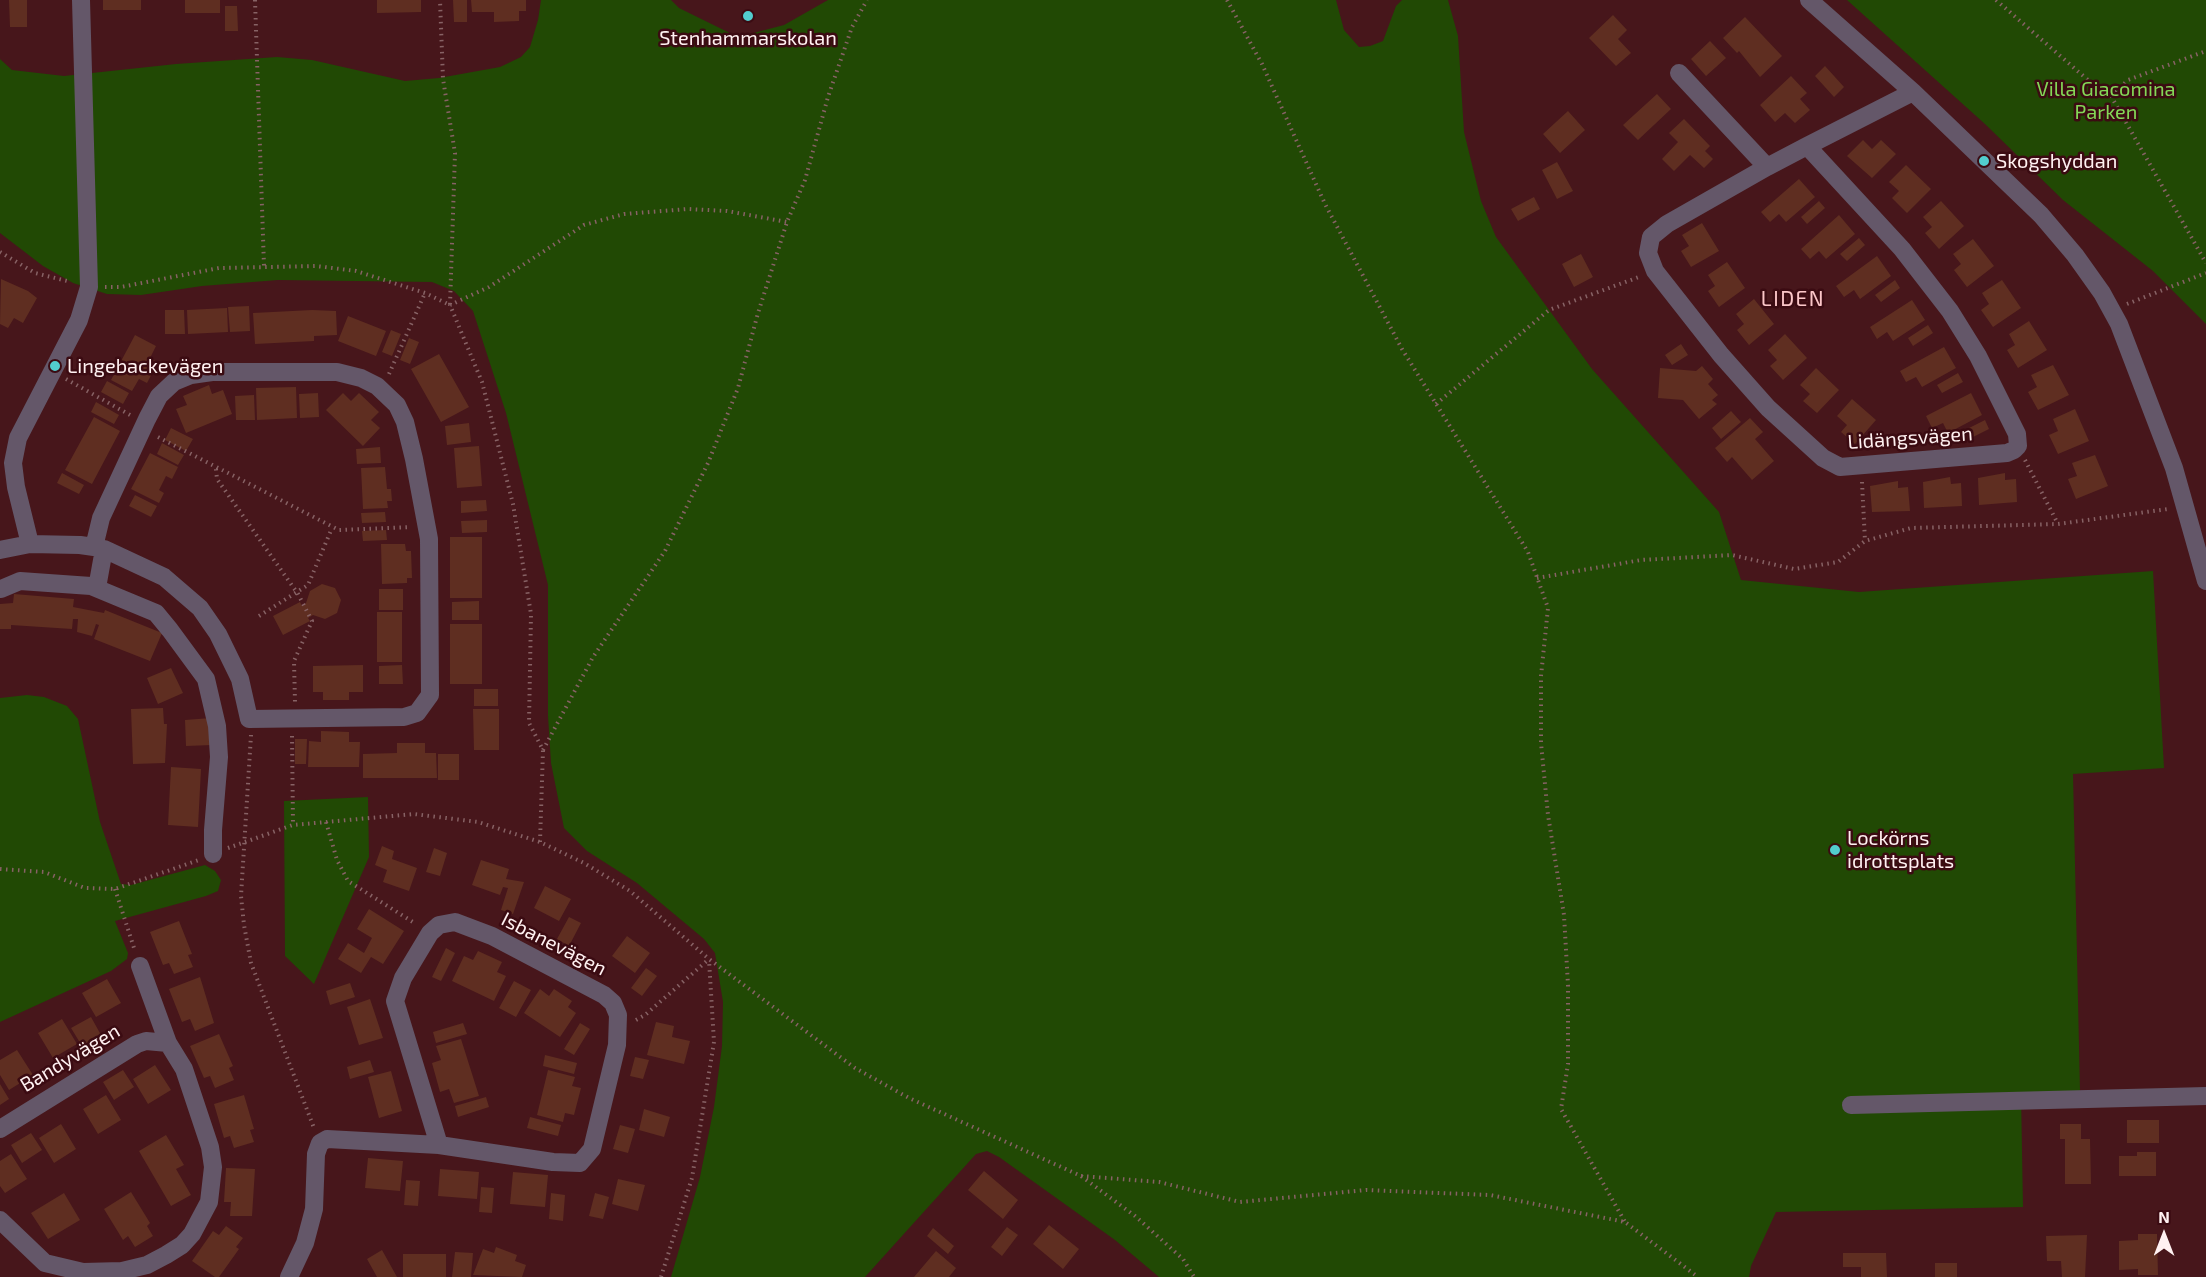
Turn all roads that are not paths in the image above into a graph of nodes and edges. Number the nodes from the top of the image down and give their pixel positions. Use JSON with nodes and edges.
{"nodes":[{"id":1,"x":81,"y":0,"type":"edge"},
{"id":2,"x":1809,"y":0,"type":"edge"},
{"id":3,"x":1679,"y":73,"type":"dead end"},
{"id":4,"x":1913,"y":92,"type":"junction"},
{"id":5,"x":1807,"y":146,"type":"junction"},
{"id":6,"x":1767,"y":167,"type":"junction"},
{"id":7,"x":30,"y":543,"type":"junction"},
{"id":8,"x":99,"y":548,"type":"junction"},
{"id":9,"x":0,"y":550,"type":"edge"},
{"id":10,"x":2206,"y":581,"type":"edge"},
{"id":11,"x":0,"y":586,"type":"edge"},
{"id":12,"x":97,"y":588,"type":"junction"},
{"id":13,"x":231,"y":661,"type":"junction"},
{"id":14,"x":202,"y":674,"type":"junction"},
{"id":15,"x":213,"y":854,"type":"road end"},
{"id":16,"x":140,"y":966,"type":"road end"},
{"id":17,"x":168,"y":1043,"type":"junction"},
{"id":18,"x":2206,"y":1096,"type":"edge"},
{"id":19,"x":1851,"y":1105,"type":"dead end"},
{"id":20,"x":0,"y":1129,"type":"edge"},
{"id":21,"x":439,"y":1145,"type":"junction"},
{"id":22,"x":0,"y":1220,"type":"edge"},
{"id":23,"x":45,"y":1270,"type":"edge"},
{"id":24,"x":290,"y":1277,"type":"edge"}],
"edges":[{"from":1,"to":7,"type":"street"},
{"from":2,"to":4,"type":"street"},
{"from":3,"to":6,"type":"street"},
{"from":4,"to":5,"type":"street","name":"Lidängsvägen"},
{"from":4,"to":10,"type":"street"},
{"from":5,"to":6,"type":"street","name":"Lidängsvägen"},
{"from":5,"to":6,"type":"street","name":"Lidängsvägen"},
{"from":7,"to":8,"type":"street"},
{"from":7,"to":9,"type":"street"},
{"from":8,"to":12,"type":"street"},
{"from":8,"to":13,"type":"street"},
{"from":8,"to":13,"type":"street"},
{"from":11,"to":12,"type":"street"},
{"from":12,"to":14,"type":"street"},
{"from":13,"to":14,"type":"street"},
{"from":14,"to":15,"type":"street"},
{"from":16,"to":17,"type":"street"},
{"from":17,"to":20,"type":"street","name":"Bandyvägen"},
{"from":17,"to":23,"type":"street"},
{"from":18,"to":19,"type":"street"},
{"from":21,"to":21,"type":"street","name":"Isbanevägen"},
{"from":21,"to":24,"type":"street"},
{"from":22,"to":23,"type":"street"}]}
